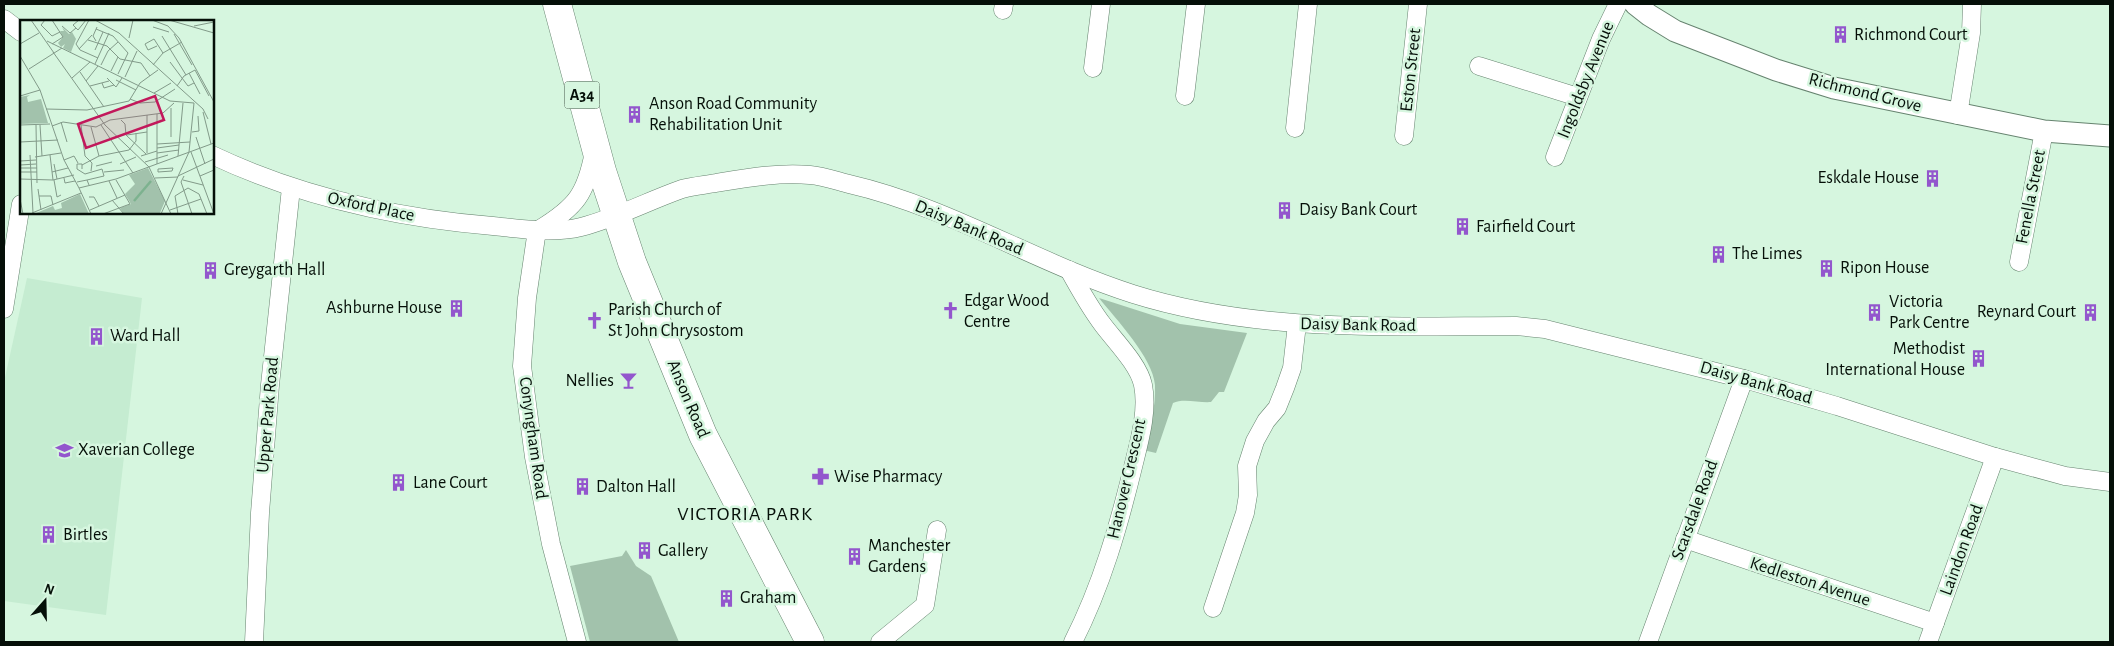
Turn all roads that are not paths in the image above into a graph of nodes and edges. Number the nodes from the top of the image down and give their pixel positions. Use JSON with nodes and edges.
{"nodes":[{"id":1,"x":1101,"y":4,"type":"edge"},
{"id":2,"x":1196,"y":4,"type":"edge"},
{"id":3,"x":1308,"y":4,"type":"edge"},
{"id":4,"x":1418,"y":4,"type":"edge"},
{"id":5,"x":1618,"y":4,"type":"edge"},
{"id":6,"x":1635,"y":4,"type":"edge"},
{"id":7,"x":1972,"y":4,"type":"edge"},
{"id":8,"x":560,"y":15,"type":"edge"},
{"id":9,"x":4,"y":19,"type":"edge"},
{"id":10,"x":20,"y":31,"type":"edge"},
{"id":11,"x":1480,"y":66,"type":"dead end"},
{"id":12,"x":1093,"y":68,"type":"dead end"},
{"id":13,"x":1185,"y":96,"type":"dead end"},
{"id":14,"x":1578,"y":97,"type":"junction"},
{"id":15,"x":1958,"y":115,"type":"junction"},
{"id":16,"x":1295,"y":128,"type":"dead end"},
{"id":17,"x":2044,"y":131,"type":"junction"},
{"id":18,"x":1404,"y":136,"type":"dead end"},
{"id":19,"x":2110,"y":136,"type":"edge"},
{"id":20,"x":595,"y":145,"type":"junction"},
{"id":21,"x":214,"y":157,"type":"edge"},
{"id":22,"x":1555,"y":157,"type":"dead end"},
{"id":23,"x":291,"y":188,"type":"junction"},
{"id":24,"x":20,"y":210,"type":"edge"},
{"id":25,"x":616,"y":216,"type":"junction"},
{"id":26,"x":537,"y":230,"type":"junction"},
{"id":27,"x":2019,"y":262,"type":"dead end"},
{"id":28,"x":1069,"y":270,"type":"junction"},
{"id":29,"x":4,"y":309,"type":"edge"},
{"id":30,"x":1297,"y":324,"type":"junction"},
{"id":31,"x":1744,"y":379,"type":"junction"},
{"id":32,"x":1995,"y":457,"type":"junction"},
{"id":33,"x":2110,"y":482,"type":"edge"},
{"id":34,"x":937,"y":530,"type":"dead end"},
{"id":35,"x":1685,"y":539,"type":"junction"},
{"id":36,"x":1213,"y":608,"type":"dead end"},
{"id":37,"x":1935,"y":623,"type":"junction"},
{"id":38,"x":254,"y":642,"type":"edge"},
{"id":39,"x":578,"y":642,"type":"edge"},
{"id":40,"x":810,"y":642,"type":"edge"},
{"id":41,"x":880,"y":642,"type":"edge"},
{"id":42,"x":1073,"y":642,"type":"edge"},
{"id":43,"x":1648,"y":642,"type":"edge"},
{"id":44,"x":1928,"y":642,"type":"edge"}],
"edges":[{"from":1,"to":12,"type":"street"},
{"from":2,"to":13,"type":"street"},
{"from":3,"to":16,"type":"street"},
{"from":4,"to":18,"type":"street","name":"Eston Street"},
{"from":5,"to":14,"type":"street","name":"Ingoldsby Avenue"},
{"from":6,"to":15,"type":"street","name":"Richmond Grove"},
{"from":7,"to":15,"type":"street"},
{"from":8,"to":20,"type":"highway","name":"Anson Road","number":"A34"},
{"from":9,"to":10,"type":"street"},
{"from":11,"to":14,"type":"street"},
{"from":14,"to":22,"type":"street","name":"Ingoldsby Avenue"},
{"from":15,"to":17,"type":"street","name":"Richmond Grove"},
{"from":17,"to":19,"type":"street","name":"Richmond Grove"},
{"from":17,"to":27,"type":"street","name":"Fenella Street"},
{"from":20,"to":25,"type":"highway","name":"Anson Road","number":"A34"},
{"from":20,"to":26,"type":"street"},
{"from":21,"to":23,"type":"street","name":"Oxford Place"},
{"from":23,"to":26,"type":"street","name":"Oxford Place"},
{"from":23,"to":38,"type":"street","name":"Upper Park Road"},
{"from":24,"to":29,"type":"street"},
{"from":25,"to":26,"type":"street","name":"Oxford Place"},
{"from":25,"to":28,"type":"street","name":"Daisy Bank Road"},
{"from":25,"to":40,"type":"highway","name":"Anson Road","number":"A34"},
{"from":26,"to":39,"type":"street","name":"Conyngham Road"},
{"from":28,"to":30,"type":"street","name":"Daisy Bank Road"},
{"from":28,"to":42,"type":"street","name":"Hanover Crescent"},
{"from":30,"to":31,"type":"street","name":"Daisy Bank Road"},
{"from":30,"to":36,"type":"street"},
{"from":31,"to":32,"type":"street","name":"Daisy Bank Road"},
{"from":31,"to":35,"type":"street","name":"Scarsdale Road"},
{"from":32,"to":33,"type":"street","name":"Daisy Bank Road"},
{"from":32,"to":37,"type":"street","name":"Laindon Road"},
{"from":34,"to":41,"type":"street"},
{"from":35,"to":37,"type":"street","name":"Kedleston Avenue"},
{"from":35,"to":43,"type":"street","name":"Scarsdale Road"},
{"from":37,"to":44,"type":"street","name":"Laindon Road"}]}
